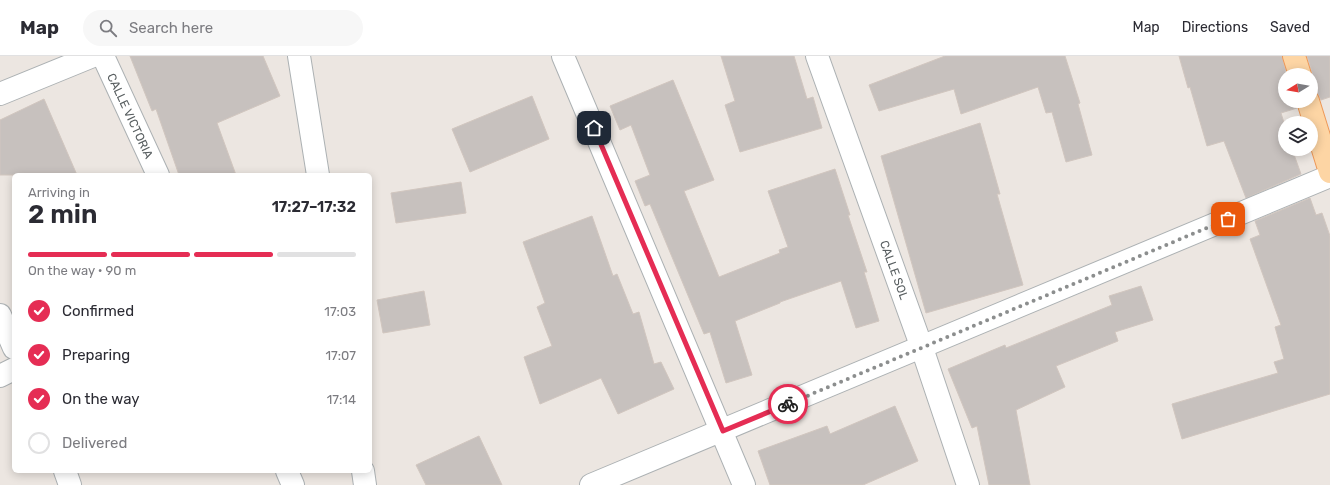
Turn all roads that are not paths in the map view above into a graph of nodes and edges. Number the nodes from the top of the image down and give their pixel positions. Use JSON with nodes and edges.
{"nodes":[{"id":1,"x":93,"y":56,"type":"edge"},
{"id":2,"x":103,"y":56,"type":"edge"},
{"id":3,"x":299,"y":56,"type":"edge"},
{"id":4,"x":563,"y":56,"type":"edge"},
{"id":5,"x":817,"y":56,"type":"edge"},
{"id":6,"x":1294,"y":56,"type":"edge"},
{"id":7,"x":1298,"y":68,"type":"edge"},
{"id":8,"x":0,"y":94,"type":"edge"},
{"id":9,"x":1310,"y":108,"type":"edge"},
{"id":10,"x":1330,"y":172,"type":"edge"},
{"id":11,"x":157,"y":173,"type":"edge"},
{"id":12,"x":318,"y":173,"type":"edge"},
{"id":13,"x":1330,"y":176,"type":"edge"},
{"id":14,"x":0,"y":315,"type":"edge"},
{"id":15,"x":12,"y":343,"type":"edge"},
{"id":16,"x":922,"y":348,"type":"junction"},
{"id":17,"x":12,"y":370,"type":"edge"},
{"id":18,"x":0,"y":376,"type":"edge"},
{"id":19,"x":723,"y":431,"type":"junction"},
{"id":20,"x":66,"y":473,"type":"edge"},
{"id":21,"x":288,"y":473,"type":"edge"},
{"id":22,"x":363,"y":473,"type":"edge"},
{"id":23,"x":70,"y":485,"type":"edge"},
{"id":24,"x":293,"y":485,"type":"edge"},
{"id":25,"x":365,"y":485,"type":"edge"},
{"id":26,"x":591,"y":485,"type":"edge"},
{"id":27,"x":744,"y":485,"type":"edge"},
{"id":28,"x":968,"y":485,"type":"edge"}],
"edges":[{"from":1,"to":8,"type":"street"},
{"from":2,"to":11,"type":"street","name":"CALLE VICTORIA"},
{"from":3,"to":12,"type":"street"},
{"from":4,"to":19,"type":"street"},
{"from":5,"to":16,"type":"street","name":"CALLE SOL"},
{"from":6,"to":7,"type":"main road"},
{"from":9,"to":10,"type":"main road"},
{"from":13,"to":16,"type":"street"},
{"from":14,"to":15,"type":"street"},
{"from":16,"to":19,"type":"street"},
{"from":16,"to":28,"type":"street","name":"CALLE SOL"},
{"from":17,"to":18,"type":"street"},
{"from":19,"to":26,"type":"street"},
{"from":19,"to":27,"type":"street"},
{"from":20,"to":23,"type":"street"},
{"from":21,"to":24,"type":"street"},
{"from":22,"to":25,"type":"street"}]}
